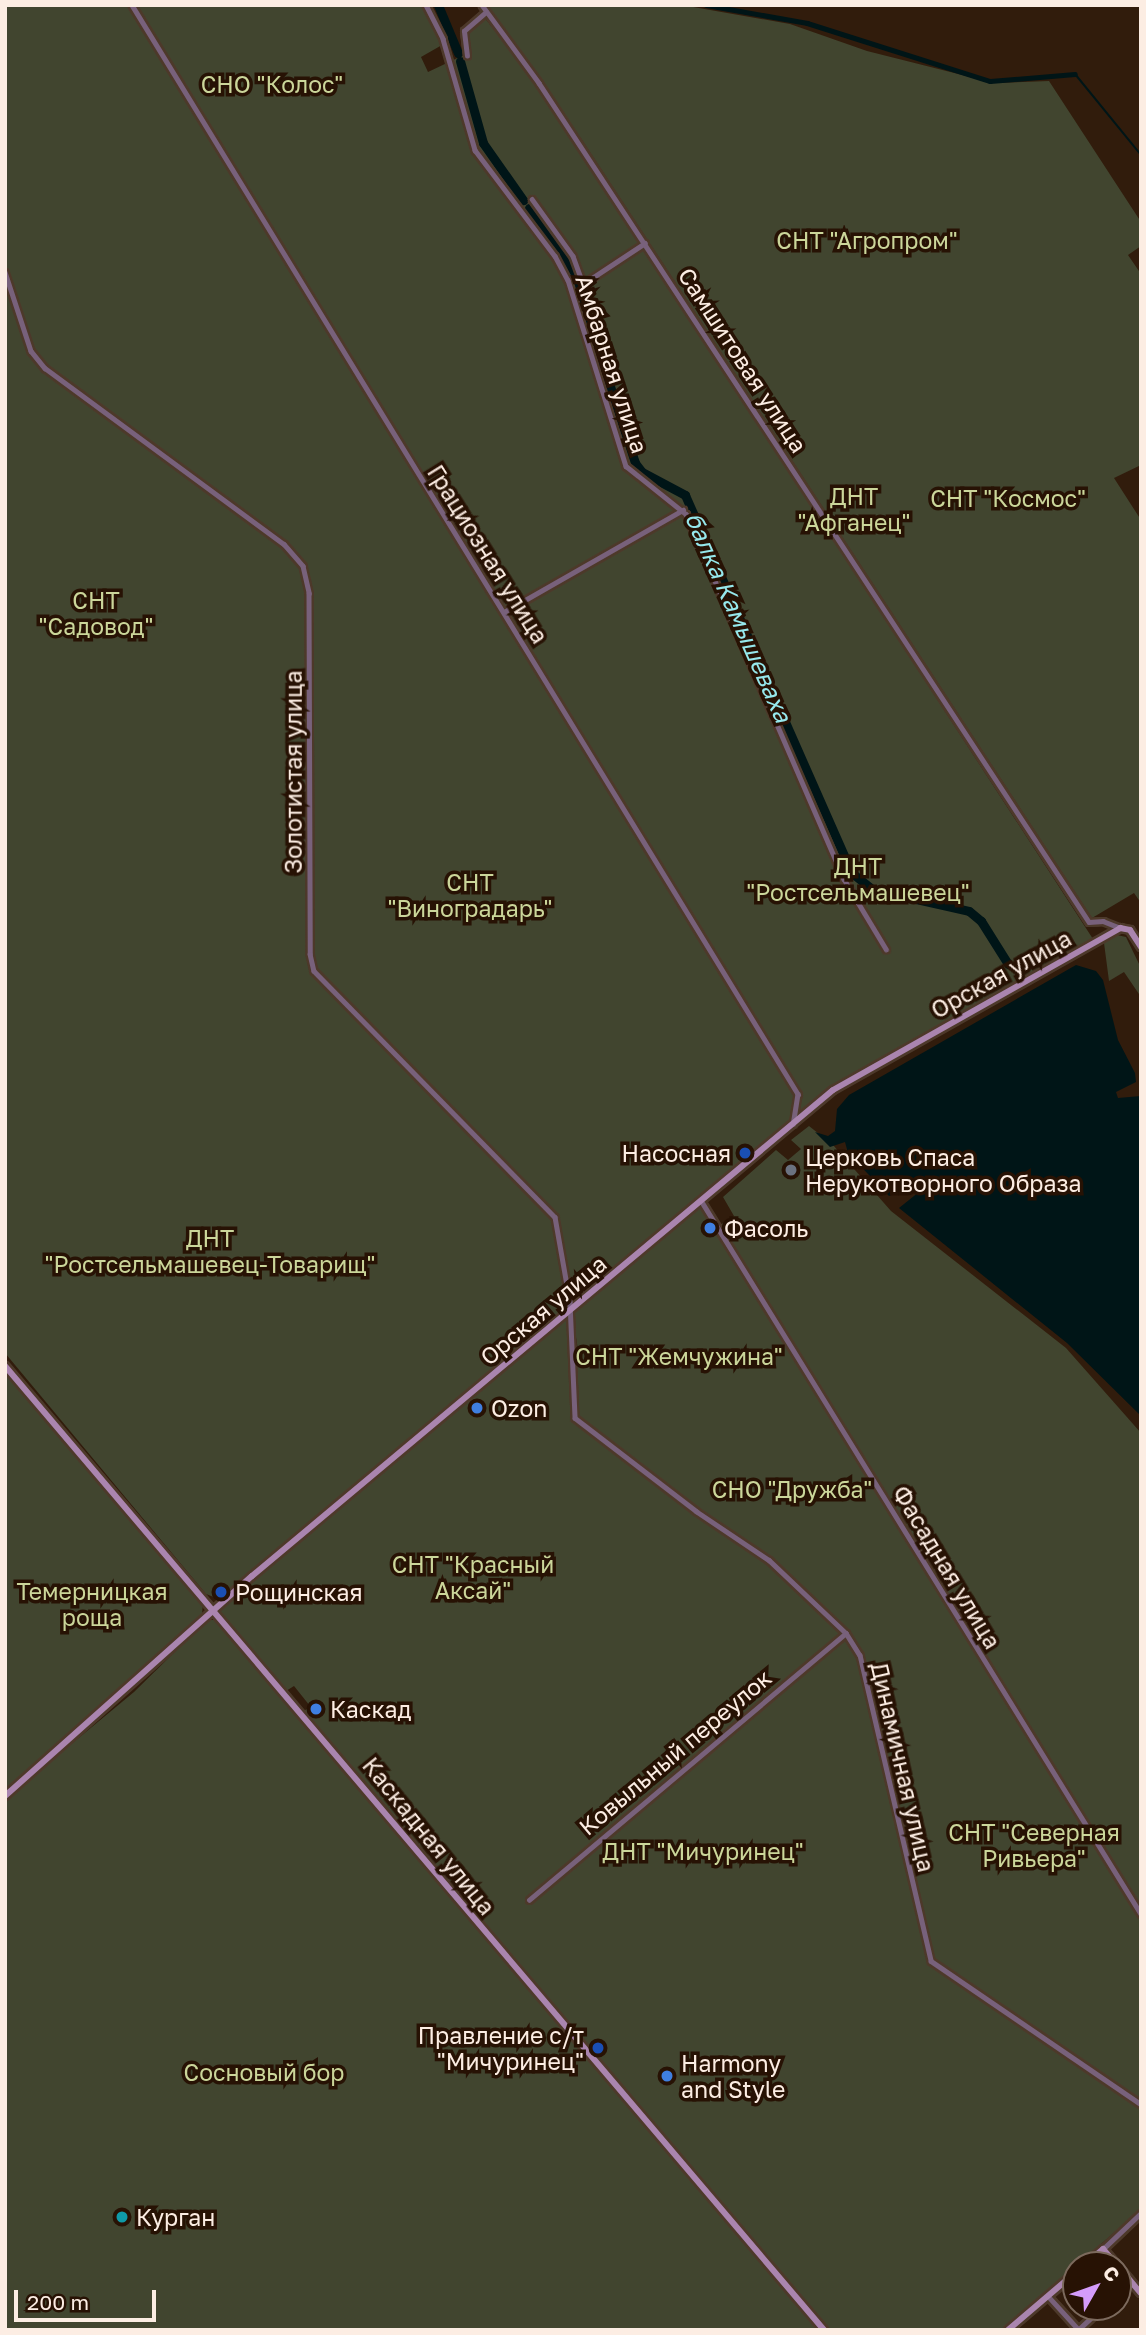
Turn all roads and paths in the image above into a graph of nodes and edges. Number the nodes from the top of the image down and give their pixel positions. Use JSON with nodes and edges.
{"nodes":[{"id":1,"x":132,"y":5,"type":"edge"},
{"id":2,"x":426,"y":5,"type":"edge"},
{"id":3,"x":482,"y":5,"type":"edge"},
{"id":4,"x":486,"y":12,"type":"junction"},
{"id":5,"x":467,"y":56,"type":"dead end"},
{"id":6,"x":532,"y":200,"type":"dead end"},
{"id":7,"x":645,"y":243,"type":"junction"},
{"id":8,"x":5,"y":272,"type":"edge"},
{"id":9,"x":683,"y":510,"type":"junction"},
{"id":10,"x":504,"y":612,"type":"junction"},
{"id":11,"x":1120,"y":928,"type":"junction"},
{"id":12,"x":1141,"y":947,"type":"edge"},
{"id":13,"x":886,"y":949,"type":"dead end"},
{"id":14,"x":792,"y":1125,"type":"junction"},
{"id":15,"x":702,"y":1202,"type":"junction"},
{"id":16,"x":571,"y":1309,"type":"junction"},
{"id":17,"x":5,"y":1366,"type":"edge"},
{"id":18,"x":575,"y":1418,"type":"joint"},
{"id":19,"x":215,"y":1609,"type":"junction"},
{"id":20,"x":846,"y":1633,"type":"junction"},
{"id":21,"x":5,"y":1796,"type":"edge"},
{"id":22,"x":529,"y":1900,"type":"dead end"},
{"id":23,"x":1141,"y":1914,"type":"edge"},
{"id":24,"x":1141,"y":2104,"type":"edge"},
{"id":25,"x":1141,"y":2213,"type":"edge"},
{"id":26,"x":1103,"y":2249,"type":"joint"},
{"id":27,"x":1101,"y":2251,"type":"edge"},
{"id":28,"x":1062,"y":2284,"type":"edge"},
{"id":29,"x":1047,"y":2296,"type":"junction"},
{"id":30,"x":824,"y":2330,"type":"edge"},
{"id":31,"x":1008,"y":2330,"type":"edge"},
{"id":32,"x":1078,"y":2330,"type":"edge"}],
"edges":[{"from":1,"to":10,"type":"street","name":"Грациозная улица"},
{"from":2,"to":9,"type":"street","name":"Амбарная улица"},
{"from":3,"to":4,"type":"street","name":"Самшитовая улица"},
{"from":4,"to":5,"type":"street"},
{"from":4,"to":7,"type":"street","name":"Самшитовая улица"},
{"from":6,"to":7,"type":"street"},
{"from":7,"to":11,"type":"street","name":"Самшитовая улица"},
{"from":8,"to":16,"type":"street","name":"Золотистая улица"},
{"from":9,"to":10,"type":"street"},
{"from":9,"to":13,"type":"street","name":"Амбарная улица"},
{"from":10,"to":14,"type":"street","name":"Грациозная улица"},
{"from":11,"to":12,"type":"main road"},
{"from":11,"to":14,"type":"main road","name":"Орская улица"},
{"from":14,"to":15,"type":"main road","name":"Орская улица"},
{"from":15,"to":16,"type":"main road","name":"Орская улица"},
{"from":15,"to":23,"type":"street","name":"Фасадная улица"},
{"from":16,"to":18,"type":"street","name":"Золотистая улица"},
{"from":16,"to":19,"type":"main road","name":"Орская улица"},
{"from":17,"to":19,"type":"main road","name":"Каскадная улица"},
{"from":18,"to":20,"type":"street","name":"Динамичная улица"},
{"from":19,"to":21,"type":"main road","name":"Орская улица"},
{"from":19,"to":30,"type":"main road","name":"Каскадная улица"},
{"from":20,"to":22,"type":"street","name":"Ковыльный переулок"},
{"from":20,"to":24,"type":"street","name":"Динамичная улица"},
{"from":25,"to":26,"type":"street"},
{"from":26,"to":27,"type":"main road"},
{"from":28,"to":29,"type":"main road"},
{"from":29,"to":31,"type":"main road"},
{"from":29,"to":32,"type":"street"}]}
